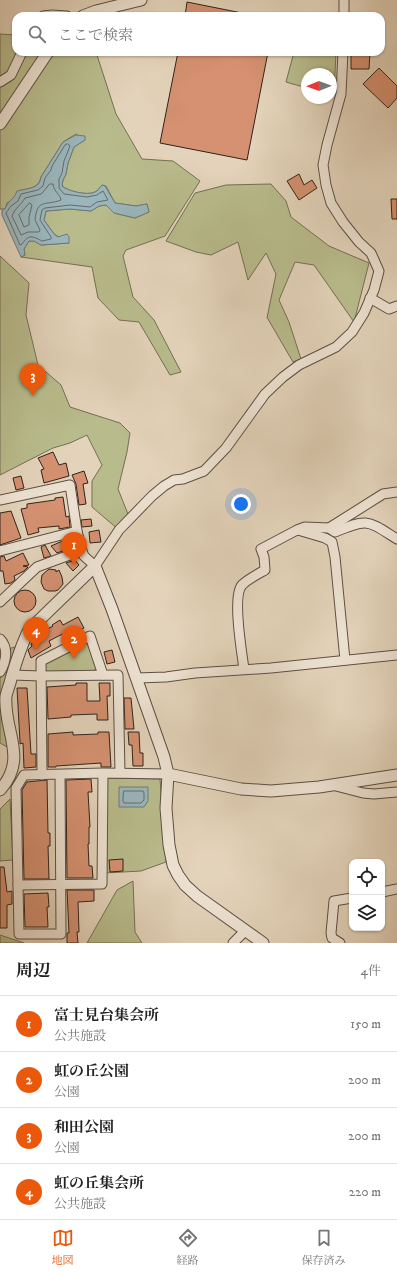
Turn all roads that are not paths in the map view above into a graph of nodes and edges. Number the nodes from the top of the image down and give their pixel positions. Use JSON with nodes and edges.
{"nodes":[{"id":1,"x":141,"y":0,"type":"edge"},
{"id":2,"x":344,"y":0,"type":"edge"},
{"id":3,"x":93,"y":12,"type":"edge"},
{"id":4,"x":344,"y":12,"type":"edge"},
{"id":5,"x":20,"y":56,"type":"edge"},
{"id":6,"x":45,"y":56,"type":"edge"},
{"id":7,"x":343,"y":56,"type":"edge"},
{"id":8,"x":0,"y":82,"type":"edge"},
{"id":9,"x":0,"y":124,"type":"edge"},
{"id":10,"x":370,"y":298,"type":"junction"},
{"id":11,"x":397,"y":306,"type":"edge"},
{"id":12,"x":397,"y":492,"type":"edge"},
{"id":13,"x":0,"y":500,"type":"edge"},
{"id":14,"x":329,"y":528,"type":"junction"},
{"id":15,"x":77,"y":530,"type":"junction"},
{"id":16,"x":297,"y":530,"type":"junction"},
{"id":17,"x":397,"y":540,"type":"edge"},
{"id":18,"x":0,"y":551,"type":"edge"},
{"id":19,"x":82,"y":551,"type":"junction"},
{"id":20,"x":95,"y":566,"type":"junction"},
{"id":21,"x":0,"y":602,"type":"edge"},
{"id":22,"x":0,"y":639,"type":"edge"},
{"id":23,"x":397,"y":655,"type":"edge"},
{"id":24,"x":345,"y":660,"type":"junction"},
{"id":25,"x":244,"y":669,"type":"junction"},
{"id":26,"x":0,"y":672,"type":"edge"},
{"id":27,"x":103,"y":675,"type":"junction"},
{"id":28,"x":12,"y":676,"type":"junction"},
{"id":29,"x":41,"y":676,"type":"junction"},
{"id":30,"x":137,"y":678,"type":"junction"},
{"id":31,"x":103,"y":773,"type":"junction"},
{"id":32,"x":120,"y":774,"type":"junction"},
{"id":33,"x":168,"y":774,"type":"junction"},
{"id":34,"x":42,"y":775,"type":"junction"},
{"id":35,"x":60,"y":775,"type":"junction"},
{"id":36,"x":397,"y":775,"type":"edge"},
{"id":37,"x":332,"y":785,"type":"junction"},
{"id":38,"x":0,"y":790,"type":"edge"},
{"id":39,"x":397,"y":792,"type":"edge"},
{"id":40,"x":61,"y":884,"type":"junction"},
{"id":41,"x":18,"y":885,"type":"junction"},
{"id":42,"x":397,"y":889,"type":"edge"},
{"id":43,"x":385,"y":891,"type":"edge"},
{"id":44,"x":349,"y":898,"type":"edge"},
{"id":45,"x":245,"y":931,"type":"junction"},
{"id":46,"x":234,"y":943,"type":"edge"},
{"id":47,"x":263,"y":943,"type":"edge"},
{"id":48,"x":340,"y":943,"type":"edge"}],
"edges":[{"from":1,"to":3,"type":"street"},
{"from":2,"to":4,"type":"street"},
{"from":5,"to":8,"type":"street"},
{"from":6,"to":9,"type":"street"},
{"from":7,"to":10,"type":"street"},
{"from":10,"to":11,"type":"street"},
{"from":10,"to":20,"type":"street"},
{"from":12,"to":14,"type":"street"},
{"from":13,"to":15,"type":"street"},
{"from":14,"to":16,"type":"street"},
{"from":14,"to":17,"type":"street"},
{"from":15,"to":18,"type":"street"},
{"from":15,"to":19,"type":"street"},
{"from":16,"to":24,"type":"street"},
{"from":16,"to":25,"type":"street"},
{"from":19,"to":20,"type":"street"},
{"from":19,"to":21,"type":"street"},
{"from":20,"to":28,"type":"street"},
{"from":20,"to":30,"type":"street"},
{"from":22,"to":26,"type":"street"},
{"from":23,"to":24,"type":"street"},
{"from":24,"to":25,"type":"street"},
{"from":25,"to":30,"type":"street"},
{"from":27,"to":29,"type":"street"},
{"from":27,"to":29,"type":"street"},
{"from":27,"to":32,"type":"street"},
{"from":28,"to":29,"type":"street"},
{"from":28,"to":38,"type":"street"},
{"from":29,"to":34,"type":"street"},
{"from":30,"to":33,"type":"street"},
{"from":31,"to":32,"type":"street"},
{"from":31,"to":35,"type":"street"},
{"from":31,"to":40,"type":"street"},
{"from":32,"to":33,"type":"street"},
{"from":33,"to":37,"type":"street"},
{"from":33,"to":45,"type":"street"},
{"from":34,"to":35,"type":"street"},
{"from":34,"to":41,"type":"street"},
{"from":35,"to":40,"type":"street"},
{"from":36,"to":37,"type":"street"},
{"from":37,"to":39,"type":"street"},
{"from":40,"to":41,"type":"street"},
{"from":40,"to":41,"type":"street"},
{"from":42,"to":43,"type":"street"},
{"from":44,"to":48,"type":"street"},
{"from":45,"to":46,"type":"street"},
{"from":45,"to":47,"type":"street"}]}
